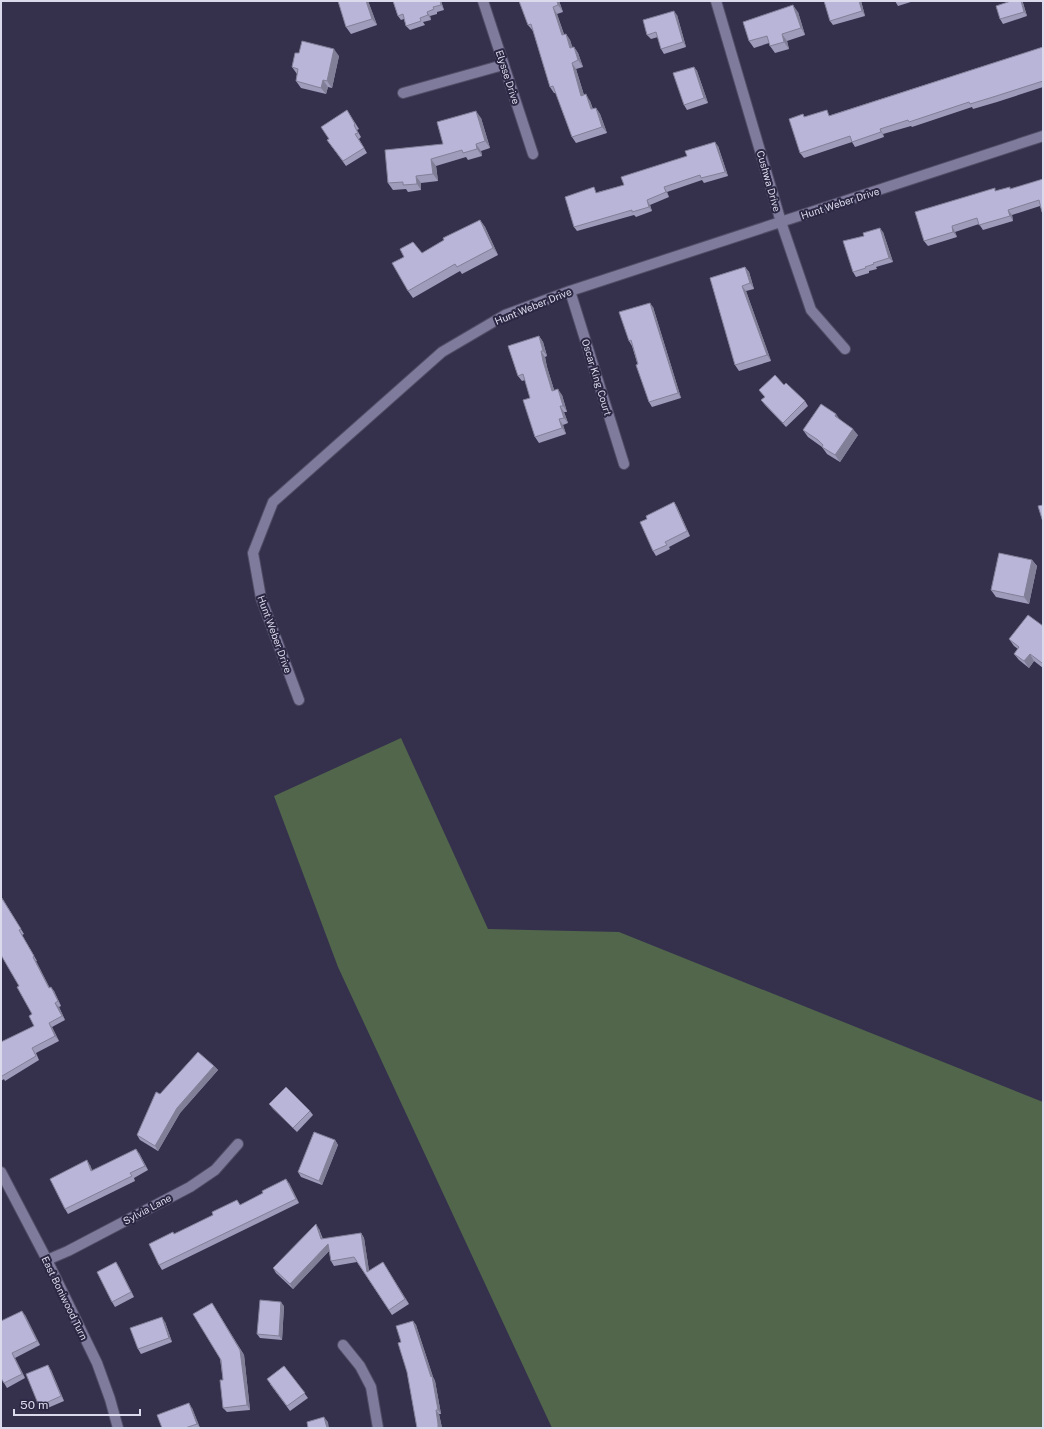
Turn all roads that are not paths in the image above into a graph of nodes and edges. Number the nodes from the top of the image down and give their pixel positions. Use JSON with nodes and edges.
{"nodes":[{"id":1,"x":483,"y":1,"type":"edge"},
{"id":2,"x":716,"y":1,"type":"edge"},
{"id":3,"x":504,"y":64,"type":"junction"},
{"id":4,"x":403,"y":93,"type":"dead end"},
{"id":5,"x":1043,"y":136,"type":"edge"},
{"id":6,"x":533,"y":154,"type":"dead end"},
{"id":7,"x":781,"y":222,"type":"junction"},
{"id":8,"x":570,"y":291,"type":"junction"},
{"id":9,"x":845,"y":349,"type":"dead end"},
{"id":10,"x":624,"y":464,"type":"dead end"},
{"id":11,"x":300,"y":700,"type":"dead end"},
{"id":12,"x":238,"y":1144,"type":"dead end"},
{"id":13,"x":1,"y":1172,"type":"edge"},
{"id":14,"x":47,"y":1260,"type":"junction"},
{"id":15,"x":343,"y":1345,"type":"dead end"},
{"id":16,"x":118,"y":1428,"type":"edge"},
{"id":17,"x":378,"y":1428,"type":"edge"}],
"edges":[{"from":1,"to":3,"type":"street","name":"Elysse Drive"},
{"from":2,"to":7,"type":"street","name":"Cushwa Drive"},
{"from":3,"to":4,"type":"street"},
{"from":3,"to":6,"type":"street","name":"Elysse Drive"},
{"from":5,"to":7,"type":"street","name":"Hunt Weber Drive"},
{"from":7,"to":8,"type":"street","name":"Hunt Weber Drive"},
{"from":7,"to":9,"type":"street","name":"Cushwa Drive"},
{"from":8,"to":10,"type":"street","name":"Oscar King Court"},
{"from":8,"to":11,"type":"street","name":"Hunt Weber Drive"},
{"from":12,"to":14,"type":"street","name":"Sylvia Lane"},
{"from":13,"to":14,"type":"street","name":"East Boniwood Turn"},
{"from":14,"to":16,"type":"street","name":"East Boniwood Turn"},
{"from":15,"to":17,"type":"street"}]}
